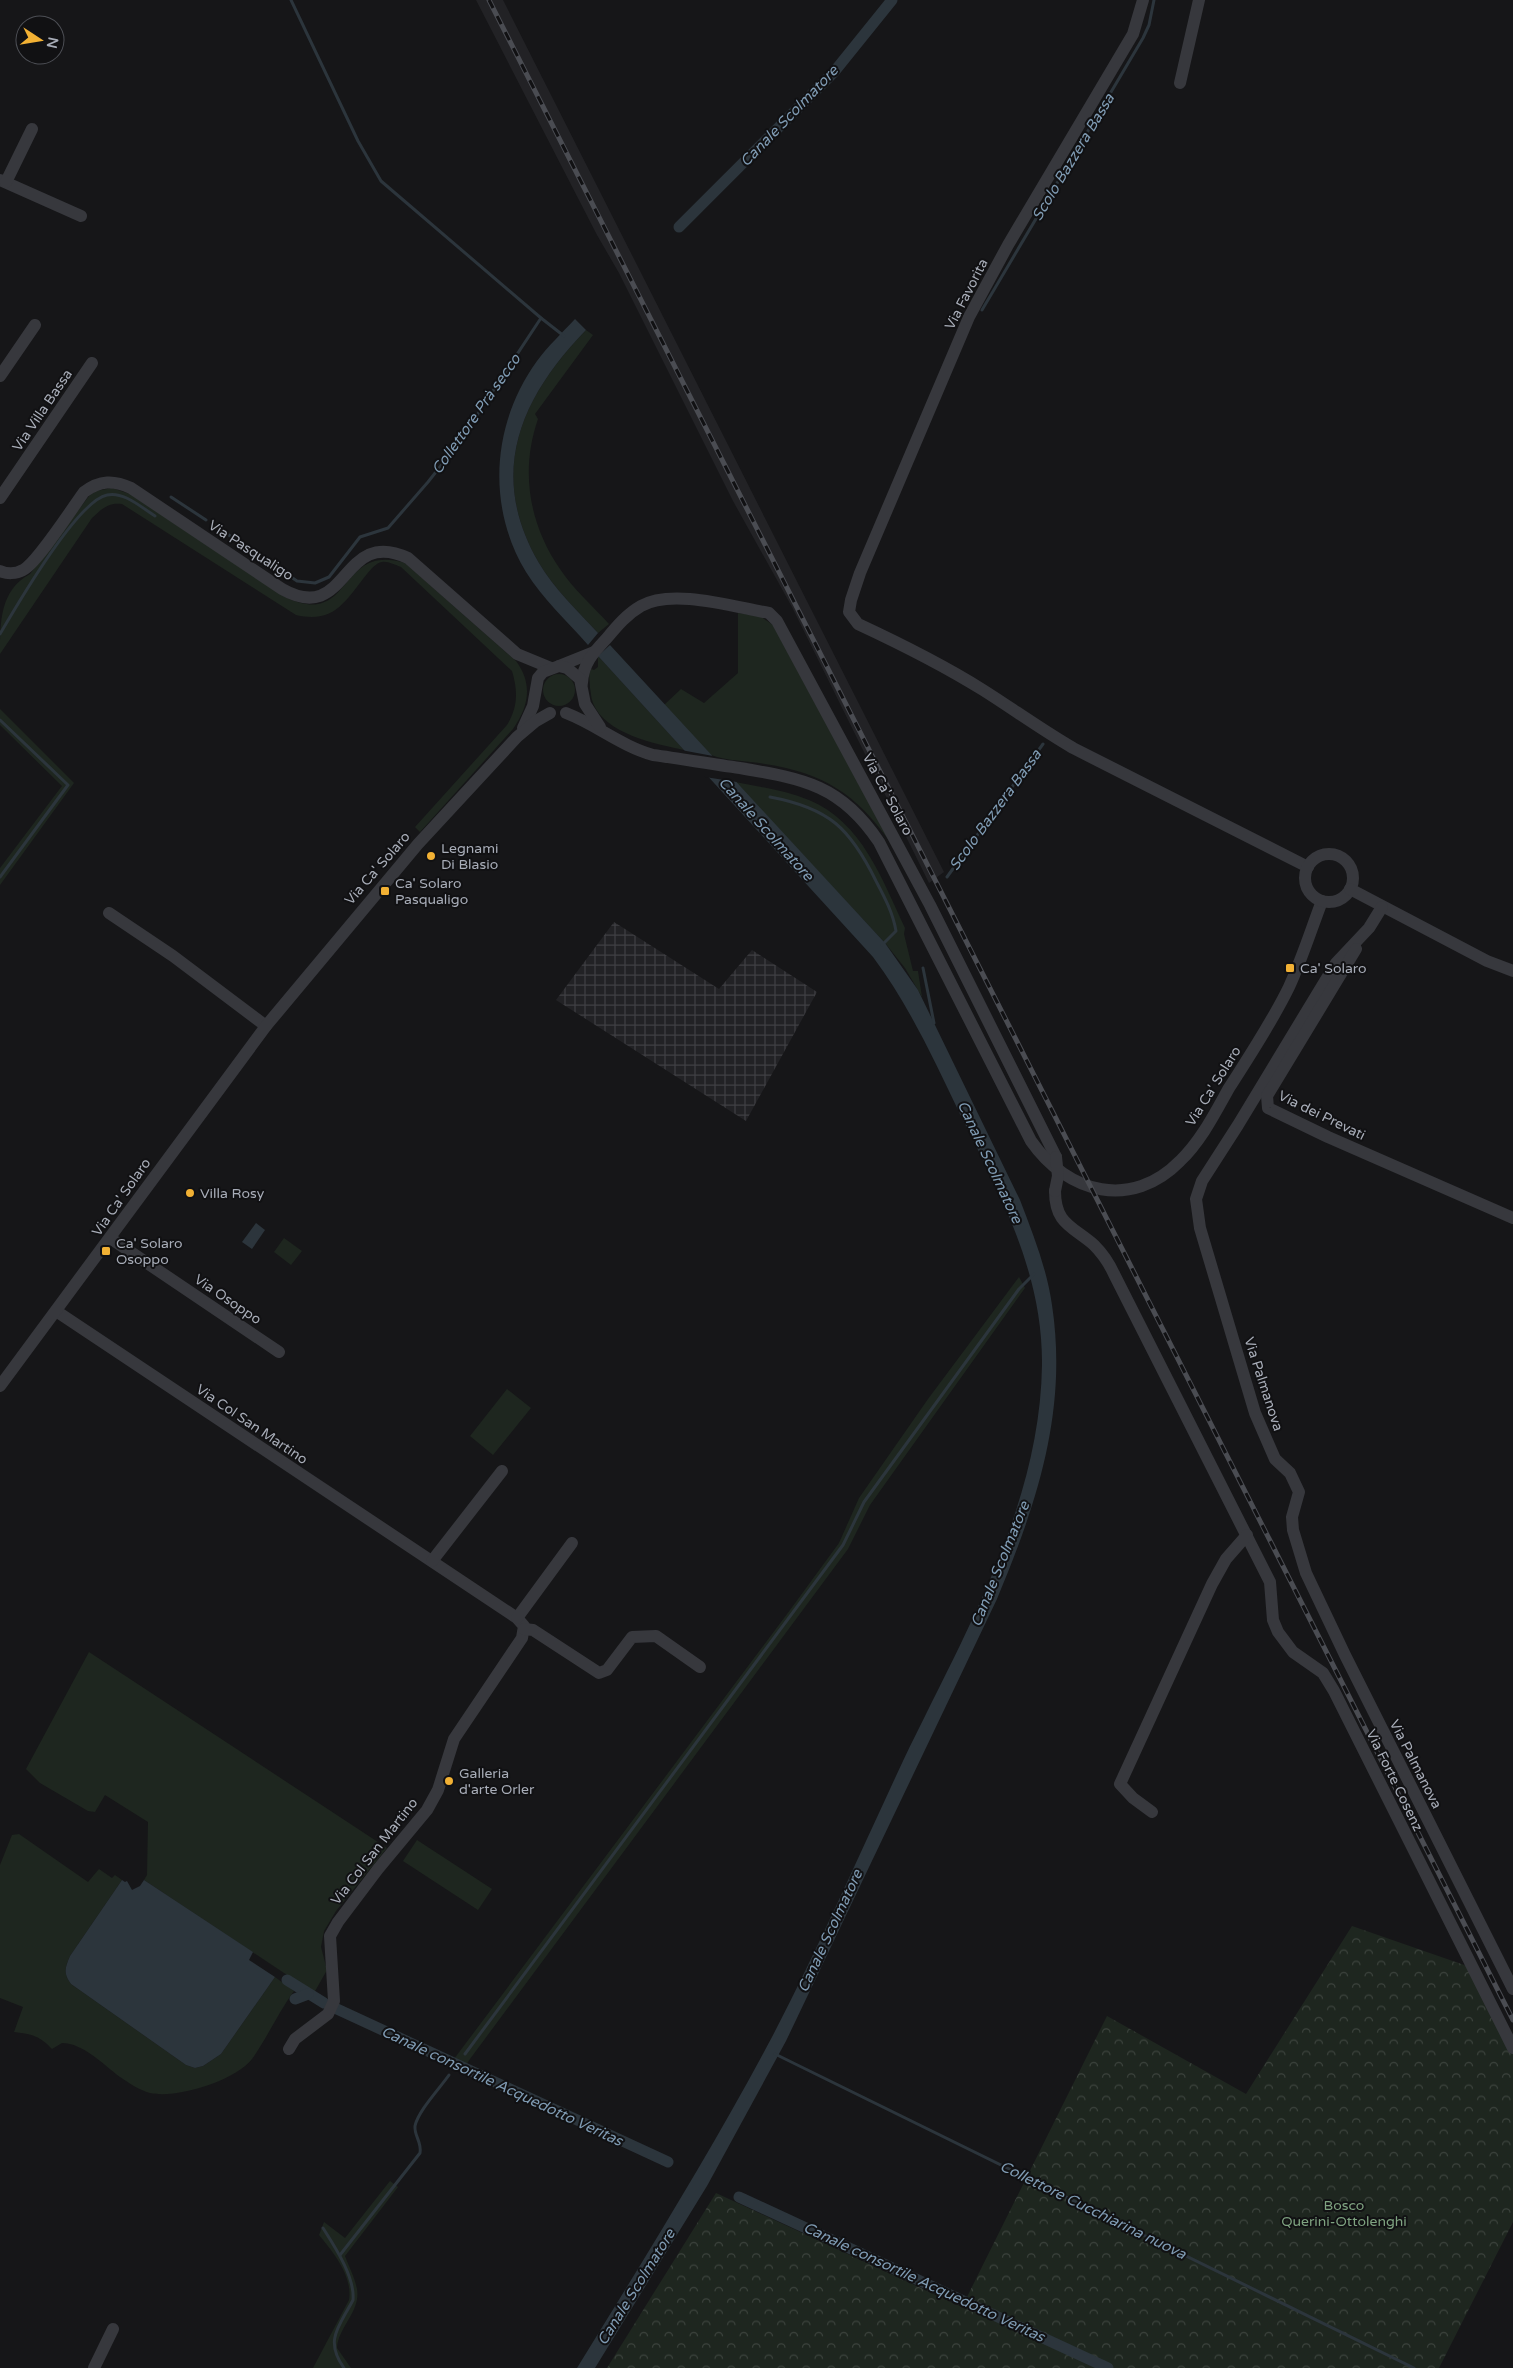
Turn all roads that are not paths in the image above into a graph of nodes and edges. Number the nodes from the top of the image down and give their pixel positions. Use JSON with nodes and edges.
{"nodes":[{"id":1,"x":1143,"y":0,"type":"edge"},
{"id":2,"x":1199,"y":0,"type":"edge"},
{"id":3,"x":1180,"y":83,"type":"dead end"},
{"id":4,"x":32,"y":129,"type":"dead end"},
{"id":5,"x":3,"y":181,"type":"edge"},
{"id":6,"x":81,"y":216,"type":"dead end"},
{"id":7,"x":35,"y":325,"type":"dead end"},
{"id":8,"x":92,"y":364,"type":"dead end"},
{"id":9,"x":0,"y":376,"type":"edge"},
{"id":10,"x":0,"y":498,"type":"edge"},
{"id":11,"x":0,"y":572,"type":"edge"},
{"id":12,"x":594,"y":652,"type":"junction"},
{"id":13,"x":517,"y":654,"type":"junction"},
{"id":14,"x":555,"y":667,"type":"junction"},
{"id":15,"x":582,"y":689,"type":"junction"},
{"id":16,"x":535,"y":690,"type":"junction"},
{"id":17,"x":550,"y":713,"type":"junction"},
{"id":18,"x":566,"y":713,"type":"junction"},
{"id":19,"x":602,"y":730,"type":"junction"},
{"id":20,"x":517,"y":737,"type":"junction"},
{"id":21,"x":1308,"y":867,"type":"junction"},
{"id":22,"x":1350,"y":889,"type":"junction"},
{"id":23,"x":1322,"y":901,"type":"junction"},
{"id":24,"x":1382,"y":907,"type":"junction"},
{"id":25,"x":109,"y":912,"type":"dead end"},
{"id":26,"x":1359,"y":938,"type":"junction"},
{"id":27,"x":1513,"y":971,"type":"edge"},
{"id":28,"x":266,"y":1026,"type":"junction"},
{"id":29,"x":1513,"y":1218,"type":"edge"},
{"id":30,"x":110,"y":1238,"type":"junction"},
{"id":31,"x":56,"y":1311,"type":"junction"},
{"id":32,"x":279,"y":1352,"type":"dead end"},
{"id":33,"x":0,"y":1386,"type":"edge"},
{"id":34,"x":502,"y":1471,"type":"dead end"},
{"id":35,"x":1246,"y":1535,"type":"junction"},
{"id":36,"x":572,"y":1543,"type":"dead end"},
{"id":37,"x":432,"y":1561,"type":"junction"},
{"id":38,"x":521,"y":1624,"type":"junction"},
{"id":39,"x":700,"y":1667,"type":"dead end"},
{"id":40,"x":1152,"y":1812,"type":"dead end"},
{"id":41,"x":1513,"y":1989,"type":"edge"},
{"id":42,"x":1513,"y":2048,"type":"edge"},
{"id":43,"x":288,"y":2049,"type":"dead end"},
{"id":44,"x":113,"y":2329,"type":"dead end"},
{"id":45,"x":94,"y":2368,"type":"edge"}],
"edges":[{"from":1,"to":21,"type":"street","name":"Via Favorita"},
{"from":2,"to":3,"type":"street"},
{"from":4,"to":5,"type":"street"},
{"from":5,"to":6,"type":"street"},
{"from":7,"to":9,"type":"street"},
{"from":8,"to":10,"type":"street","name":"Via Villa Bassa"},
{"from":11,"to":13,"type":"street","name":"Via Pasqualigo"},
{"from":12,"to":14,"type":"street","name":"Via Ca' Solaro"},
{"from":12,"to":15,"type":"street","name":"Via Ca' Solaro"},
{"from":12,"to":35,"type":"street","name":"Via Ca' Solaro","bridge":true},
{"from":13,"to":14,"type":"street","name":"Via Pasqualigo"},
{"from":13,"to":16,"type":"street","name":"Via Pasqualigo"},
{"from":14,"to":15,"type":"street","name":"Via Ca' Solaro"},
{"from":14,"to":16,"type":"street","name":"Via Ca' Solaro"},
{"from":15,"to":18,"type":"street","name":"Via Ca' Solaro"},
{"from":15,"to":19,"type":"street","name":"Via Ca' Solaro"},
{"from":16,"to":17,"type":"street"},
{"from":16,"to":20,"type":"street","name":"Via Ca' Solaro"},
{"from":17,"to":18,"type":"street","name":"Via Ca' Solaro"},
{"from":17,"to":20,"type":"street","name":"Via Ca' Solaro"},
{"from":18,"to":19,"type":"street","name":"Via Ca' Solaro"},
{"from":19,"to":23,"type":"street","name":"Via Ca' Solaro"},
{"from":20,"to":28,"type":"street","name":"Via Ca' Solaro"},
{"from":21,"to":22,"type":"street"},
{"from":21,"to":23,"type":"street"},
{"from":22,"to":23,"type":"street"},
{"from":22,"to":24,"type":"street"},
{"from":24,"to":26,"type":"street","name":"Via Palmanova"},
{"from":24,"to":27,"type":"street"},
{"from":25,"to":28,"type":"street"},
{"from":26,"to":29,"type":"street","name":"Via dei Prevati"},
{"from":26,"to":41,"type":"street","name":"Via Palmanova"},
{"from":28,"to":30,"type":"street","name":"Via Ca' Solaro"},
{"from":30,"to":31,"type":"street","name":"Via Ca' Solaro"},
{"from":30,"to":32,"type":"street","name":"Via Osoppo"},
{"from":31,"to":33,"type":"street","name":"Via Ca' Solaro"},
{"from":31,"to":37,"type":"street","name":"Via Col San Martino"},
{"from":34,"to":37,"type":"street"},
{"from":35,"to":40,"type":"street"},
{"from":35,"to":42,"type":"street","name":"Via Forte Cosenz"},
{"from":36,"to":38,"type":"street","name":"Via Col San Martino"},
{"from":37,"to":38,"type":"street","name":"Via Col San Martino"},
{"from":38,"to":39,"type":"street"},
{"from":38,"to":43,"type":"street","name":"Via Col San Martino"},
{"from":44,"to":45,"type":"street"}]}
